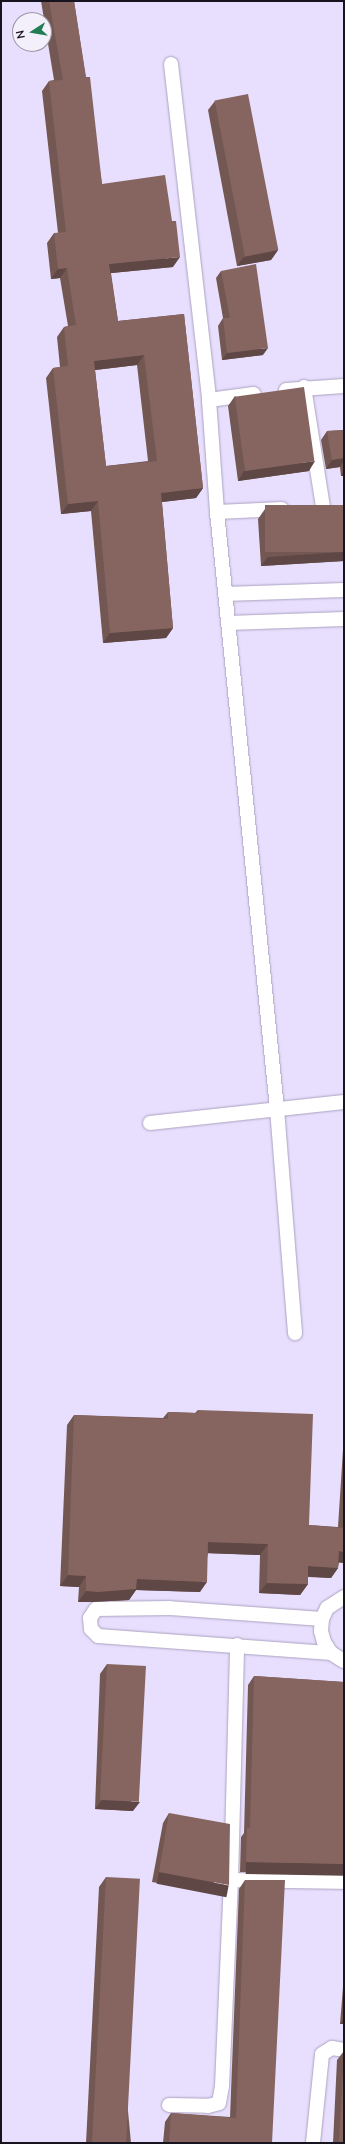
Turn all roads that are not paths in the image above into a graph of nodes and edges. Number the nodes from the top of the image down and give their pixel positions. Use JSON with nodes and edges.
{"nodes":[{"id":1,"x":171,"y":64,"type":"dead end"},
{"id":2,"x":344,"y":386,"type":"edge"},
{"id":3,"x":304,"y":387,"type":"junction"},
{"id":4,"x":208,"y":400,"type":"junction"},
{"id":5,"x":308,"y":507,"type":"edge"},
{"id":6,"x":293,"y":508,"type":"edge"},
{"id":7,"x":217,"y":512,"type":"junction"},
{"id":8,"x":344,"y":590,"type":"edge"},
{"id":9,"x":225,"y":594,"type":"junction"},
{"id":10,"x":344,"y":619,"type":"edge"},
{"id":11,"x":228,"y":623,"type":"junction"},
{"id":12,"x":344,"y":1102,"type":"edge"},
{"id":13,"x":277,"y":1109,"type":"junction"},
{"id":14,"x":150,"y":1123,"type":"dead end"},
{"id":15,"x":295,"y":1333,"type":"dead end"},
{"id":16,"x":344,"y":1596,"type":"edge"},
{"id":17,"x":322,"y":1619,"type":"junction"},
{"id":18,"x":237,"y":1645,"type":"junction"},
{"id":19,"x":331,"y":1653,"type":"junction"},
{"id":20,"x":344,"y":1661,"type":"edge"},
{"id":21,"x":231,"y":1880,"type":"junction"},
{"id":22,"x":344,"y":1882,"type":"edge"},
{"id":23,"x":344,"y":2050,"type":"edge"},
{"id":24,"x":169,"y":2105,"type":"dead end"},
{"id":25,"x":313,"y":2143,"type":"edge"}],
"edges":[{"from":1,"to":4,"type":"lane"},
{"from":2,"to":3,"type":"lane"},
{"from":3,"to":4,"type":"lane"},
{"from":3,"to":5,"type":"lane"},
{"from":4,"to":7,"type":"lane"},
{"from":6,"to":7,"type":"lane"},
{"from":7,"to":9,"type":"lane"},
{"from":8,"to":9,"type":"lane"},
{"from":9,"to":11,"type":"lane"},
{"from":10,"to":11,"type":"lane"},
{"from":11,"to":13,"type":"lane"},
{"from":12,"to":13,"type":"lane"},
{"from":13,"to":14,"type":"lane"},
{"from":13,"to":15,"type":"lane"},
{"from":16,"to":17,"type":"lane"},
{"from":17,"to":18,"type":"lane"},
{"from":17,"to":19,"type":"lane"},
{"from":18,"to":19,"type":"lane"},
{"from":18,"to":21,"type":"lane"},
{"from":19,"to":20,"type":"lane"},
{"from":21,"to":22,"type":"lane"},
{"from":21,"to":24,"type":"lane"},
{"from":23,"to":25,"type":"lane"}]}
